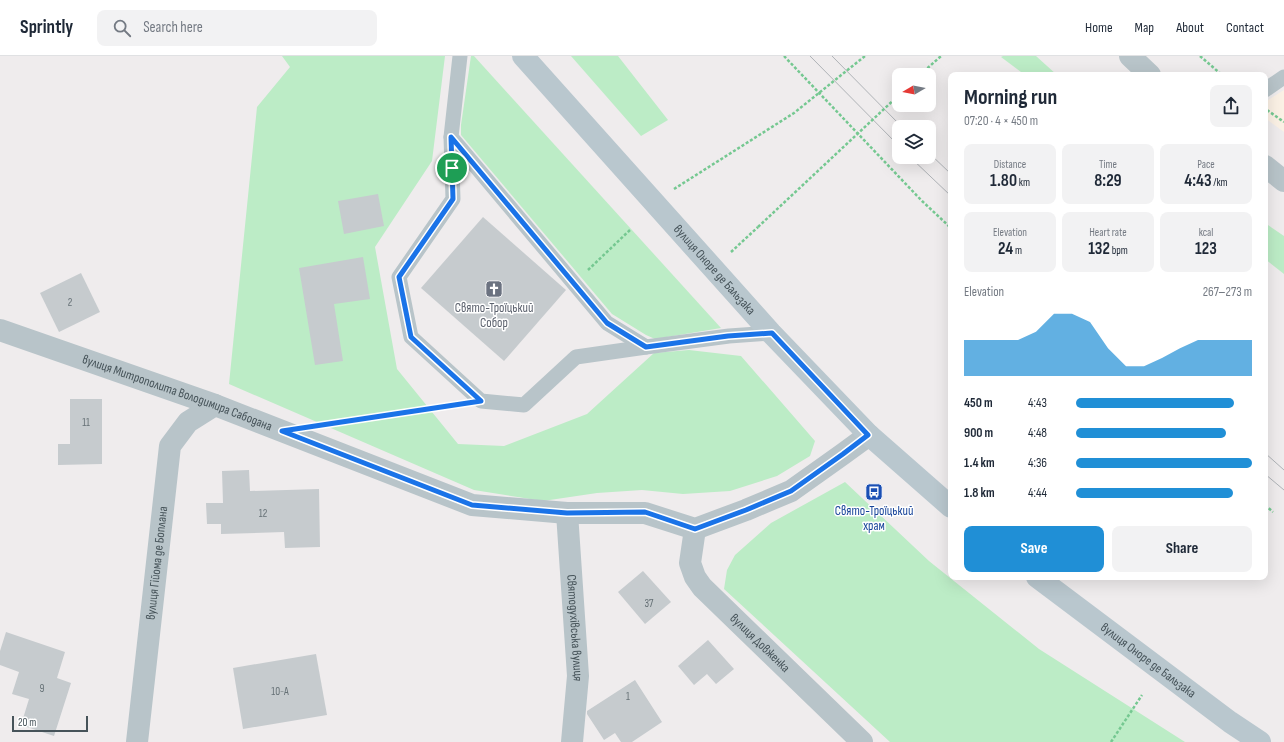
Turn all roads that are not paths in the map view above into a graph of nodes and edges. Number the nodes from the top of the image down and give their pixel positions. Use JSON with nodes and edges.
{"nodes":[{"id":1,"x":460,"y":56,"type":"edge"},
{"id":2,"x":523,"y":56,"type":"edge"},
{"id":3,"x":1130,"y":56,"type":"edge"},
{"id":4,"x":1147,"y":72,"type":"edge"},
{"id":5,"x":1284,"y":77,"type":"edge"},
{"id":6,"x":1268,"y":88,"type":"edge"},
{"id":7,"x":451,"y":137,"type":"junction"},
{"id":8,"x":1268,"y":168,"type":"edge"},
{"id":9,"x":1284,"y":181,"type":"edge"},
{"id":10,"x":0,"y":330,"type":"edge"},
{"id":11,"x":772,"y":333,"type":"junction"},
{"id":12,"x":646,"y":347,"type":"junction"},
{"id":13,"x":215,"y":405,"type":"junction"},
{"id":14,"x":868,"y":435,"type":"junction"},
{"id":15,"x":948,"y":504,"type":"edge"},
{"id":16,"x":567,"y":513,"type":"junction"},
{"id":17,"x":695,"y":529,"type":"junction"},
{"id":18,"x":1041,"y":580,"type":"edge"},
{"id":19,"x":137,"y":742,"type":"edge"},
{"id":20,"x":572,"y":742,"type":"edge"},
{"id":21,"x":862,"y":742,"type":"edge"},
{"id":22,"x":1260,"y":742,"type":"edge"}],
"edges":[{"from":1,"to":7,"type":"lane"},
{"from":2,"to":11,"type":"main road","name":"вулиця Оноре де Бальзака"},
{"from":3,"to":4,"type":"street"},
{"from":5,"to":6,"type":"lane"},
{"from":7,"to":12,"type":"lane"},
{"from":7,"to":12,"type":"lane"},
{"from":8,"to":9,"type":"street"},
{"from":10,"to":13,"type":"street","name":"вулиця Митрополита Володимира Сабодана"},
{"from":11,"to":12,"type":"lane"},
{"from":11,"to":14,"type":"main road","name":"вулиця Оноре де Бальзака"},
{"from":13,"to":16,"type":"street","name":"вулиця Митрополита Володимира Сабодана"},
{"from":13,"to":19,"type":"street","name":"вулиця Гійома де Боплана"},
{"from":14,"to":15,"type":"main road","name":"вулиця Оноре де Бальзака"},
{"from":14,"to":17,"type":"street"},
{"from":16,"to":17,"type":"street","name":"вулиця Митрополита Володимира Сабодана"},
{"from":16,"to":20,"type":"street","name":"Святодухівська вулиця"},
{"from":17,"to":21,"type":"street","name":"вулиця Довженка"},
{"from":18,"to":22,"type":"main road","name":"вулиця Оноре де Бальзака"}]}
